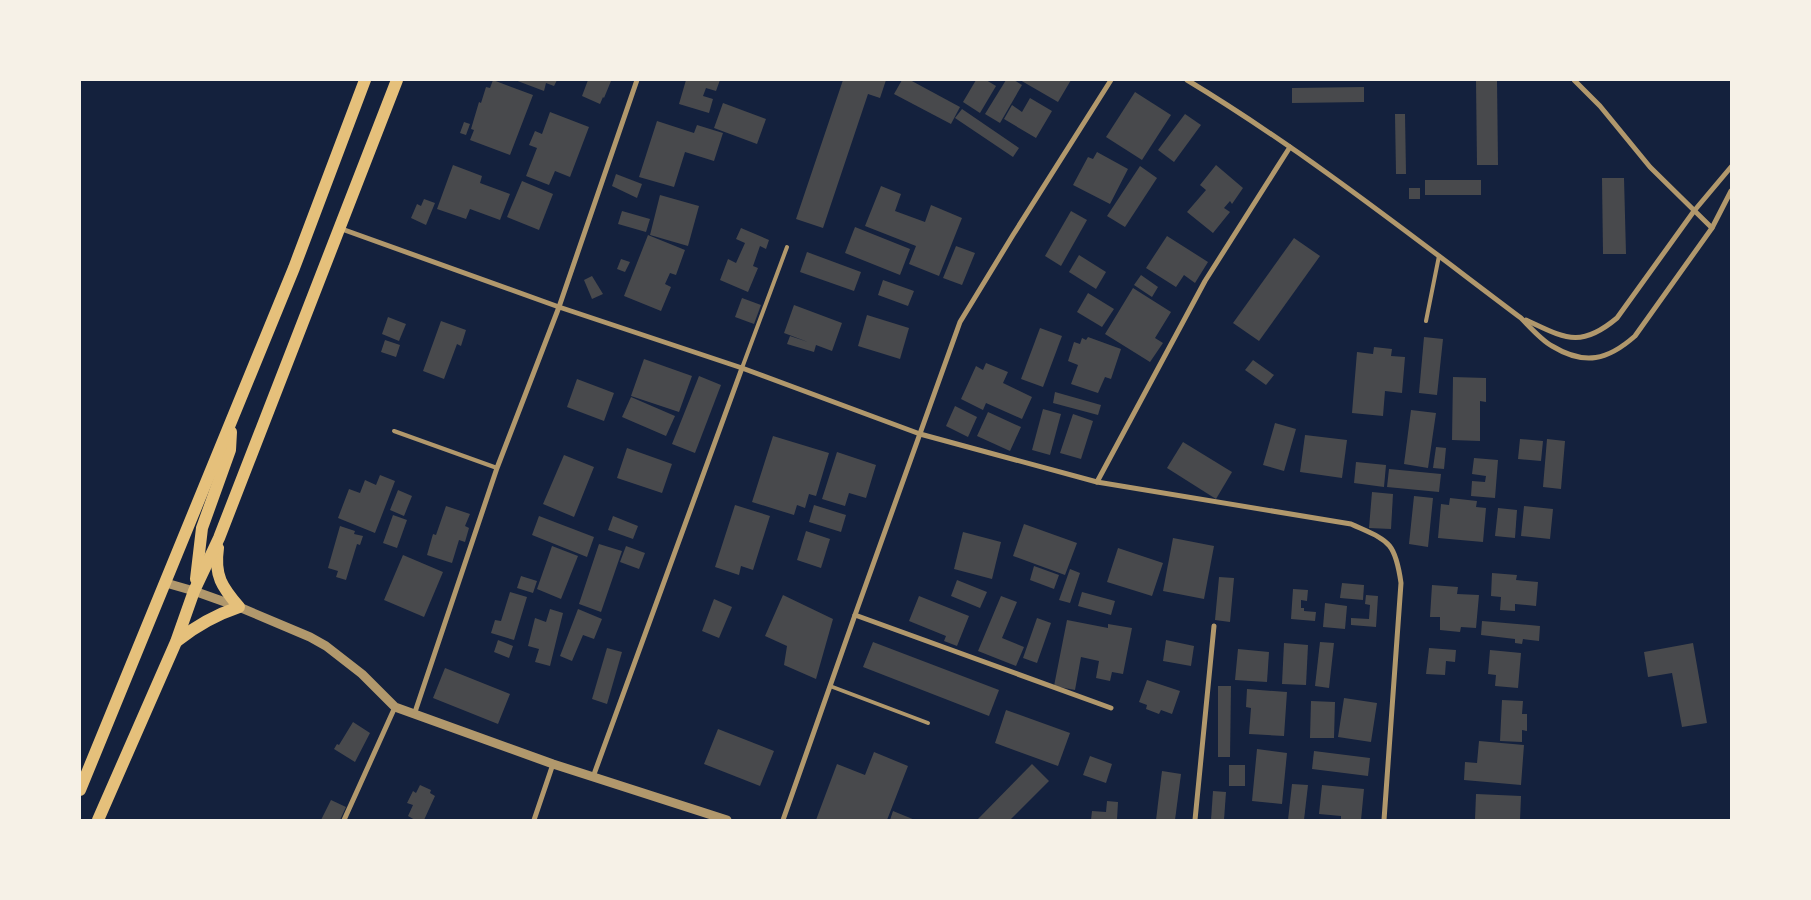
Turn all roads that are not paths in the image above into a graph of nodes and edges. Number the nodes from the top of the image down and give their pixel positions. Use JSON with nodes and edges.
{"nodes":[{"id":1,"x":365,"y":80,"type":"edge"},
{"id":2,"x":397,"y":80,"type":"edge"},
{"id":3,"x":637,"y":80,"type":"edge"},
{"id":4,"x":1111,"y":80,"type":"edge"},
{"id":5,"x":1187,"y":80,"type":"edge"},
{"id":6,"x":1574,"y":80,"type":"edge"},
{"id":7,"x":1290,"y":147,"type":"junction"},
{"id":8,"x":1731,"y":166,"type":"edge"},
{"id":9,"x":1731,"y":191,"type":"edge"},
{"id":10,"x":1694,"y":211,"type":"junction"},
{"id":11,"x":339,"y":228,"type":"junction"},
{"id":12,"x":1712,"y":228,"type":"junction"},
{"id":13,"x":787,"y":247,"type":"dead end"},
{"id":14,"x":1439,"y":256,"type":"junction"},
{"id":15,"x":559,"y":307,"type":"junction"},
{"id":16,"x":1520,"y":318,"type":"junction"},
{"id":17,"x":1426,"y":321,"type":"dead end"},
{"id":18,"x":742,"y":368,"type":"junction"},
{"id":19,"x":232,"y":420,"type":"junction"},
{"id":20,"x":394,"y":432,"type":"dead end"},
{"id":21,"x":920,"y":434,"type":"junction"},
{"id":22,"x":497,"y":468,"type":"junction"},
{"id":23,"x":1097,"y":482,"type":"junction"},
{"id":24,"x":219,"y":538,"type":"junction"},
{"id":25,"x":166,"y":583,"type":"junction"},
{"id":26,"x":194,"y":591,"type":"junction"},
{"id":27,"x":239,"y":607,"type":"junction"},
{"id":28,"x":855,"y":615,"type":"junction"},
{"id":29,"x":1214,"y":626,"type":"dead end"},
{"id":30,"x":176,"y":642,"type":"junction"},
{"id":31,"x":830,"y":686,"type":"junction"},
{"id":32,"x":395,"y":707,"type":"junction"},
{"id":33,"x":1111,"y":708,"type":"dead end"},
{"id":34,"x":414,"y":715,"type":"junction"},
{"id":35,"x":928,"y":723,"type":"dead end"},
{"id":36,"x":553,"y":764,"type":"junction"},
{"id":37,"x":592,"y":777,"type":"junction"},
{"id":38,"x":80,"y":790,"type":"edge"},
{"id":39,"x":98,"y":820,"type":"edge"},
{"id":40,"x":344,"y":820,"type":"edge"},
{"id":41,"x":534,"y":820,"type":"edge"},
{"id":42,"x":727,"y":820,"type":"edge"},
{"id":43,"x":783,"y":820,"type":"edge"},
{"id":44,"x":1195,"y":820,"type":"edge"},
{"id":45,"x":1384,"y":820,"type":"edge"}],
"edges":[{"from":1,"to":19,"type":"main road"},
{"from":2,"to":11,"type":"main road"},
{"from":3,"to":15,"type":"street"},
{"from":4,"to":21,"type":"street"},
{"from":5,"to":7,"type":"street"},
{"from":6,"to":10,"type":"street"},
{"from":7,"to":14,"type":"street"},
{"from":7,"to":23,"type":"street"},
{"from":8,"to":10,"type":"street"},
{"from":9,"to":12,"type":"street"},
{"from":10,"to":12,"type":"street"},
{"from":10,"to":16,"type":"street"},
{"from":11,"to":15,"type":"street"},
{"from":11,"to":24,"type":"main road"},
{"from":12,"to":16,"type":"street"},
{"from":13,"to":18,"type":"lane"},
{"from":14,"to":16,"type":"street"},
{"from":14,"to":17,"type":"lane"},
{"from":15,"to":18,"type":"street"},
{"from":15,"to":22,"type":"street"},
{"from":18,"to":21,"type":"street"},
{"from":18,"to":37,"type":"street"},
{"from":19,"to":25,"type":"main road"},
{"from":19,"to":26,"type":"main road"},
{"from":20,"to":22,"type":"lane"},
{"from":21,"to":23,"type":"street"},
{"from":21,"to":28,"type":"street"},
{"from":22,"to":34,"type":"street"},
{"from":23,"to":45,"type":"street"},
{"from":24,"to":26,"type":"main road"},
{"from":24,"to":27,"type":"main road"},
{"from":25,"to":26,"type":"street"},
{"from":25,"to":38,"type":"main road"},
{"from":26,"to":27,"type":"street"},
{"from":26,"to":30,"type":"main road"},
{"from":27,"to":30,"type":"main road"},
{"from":27,"to":32,"type":"street"},
{"from":28,"to":31,"type":"street"},
{"from":28,"to":33,"type":"street"},
{"from":29,"to":44,"type":"street"},
{"from":30,"to":39,"type":"main road"},
{"from":31,"to":35,"type":"lane"},
{"from":31,"to":43,"type":"street"},
{"from":32,"to":34,"type":"street"},
{"from":32,"to":40,"type":"street"},
{"from":34,"to":36,"type":"street"},
{"from":36,"to":37,"type":"street"},
{"from":36,"to":41,"type":"street"},
{"from":37,"to":42,"type":"street"}]}
